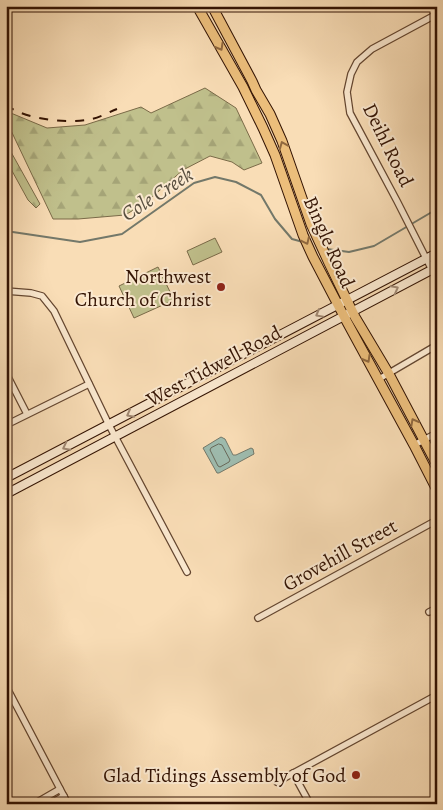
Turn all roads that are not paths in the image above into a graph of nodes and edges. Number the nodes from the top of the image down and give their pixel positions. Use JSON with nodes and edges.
{"nodes":[{"id":1,"x":197,"y":6,"type":"edge"},
{"id":2,"x":212,"y":6,"type":"edge"},
{"id":3,"x":437,"y":14,"type":"edge"},
{"id":4,"x":252,"y":81,"type":"junction"},
{"id":5,"x":243,"y":87,"type":"junction"},
{"id":6,"x":299,"y":191,"type":"junction"},
{"id":7,"x":288,"y":195,"type":"junction"},
{"id":8,"x":437,"y":253,"type":"edge"},
{"id":9,"x":426,"y":259,"type":"junction"},
{"id":10,"x":434,"y":268,"type":"edge"},
{"id":11,"x":6,"y":292,"type":"edge"},
{"id":12,"x":347,"y":299,"type":"junction"},
{"id":13,"x":338,"y":304,"type":"junction"},
{"id":14,"x":352,"y":311,"type":"junction"},
{"id":15,"x":344,"y":316,"type":"junction"},
{"id":16,"x":437,"y":346,"type":"edge"},
{"id":17,"x":253,"y":349,"type":"junction"},
{"id":18,"x":260,"y":360,"type":"junction"},
{"id":19,"x":6,"y":372,"type":"edge"},
{"id":20,"x":389,"y":374,"type":"junction"},
{"id":21,"x":379,"y":379,"type":"junction"},
{"id":22,"x":193,"y":381,"type":"junction"},
{"id":23,"x":89,"y":384,"type":"junction"},
{"id":24,"x":199,"y":392,"type":"junction"},
{"id":25,"x":28,"y":414,"type":"junction"},
{"id":26,"x":109,"y":425,"type":"junction"},
{"id":27,"x":6,"y":426,"type":"edge"},
{"id":28,"x":437,"y":433,"type":"edge"},
{"id":29,"x":115,"y":436,"type":"junction"},
{"id":30,"x":424,"y":440,"type":"junction"},
{"id":31,"x":414,"y":445,"type":"junction"},
{"id":32,"x":437,"y":465,"type":"edge"},
{"id":33,"x":6,"y":478,"type":"edge"},
{"id":34,"x":437,"y":490,"type":"edge"},
{"id":35,"x":6,"y":494,"type":"edge"},
{"id":36,"x":437,"y":520,"type":"edge"},
{"id":37,"x":187,"y":572,"type":"dead end"},
{"id":38,"x":437,"y":608,"type":"edge"},
{"id":39,"x":430,"y":612,"type":"dead end"},
{"id":40,"x":258,"y":618,"type":"dead end"},
{"id":41,"x":6,"y":686,"type":"edge"},
{"id":42,"x":437,"y":695,"type":"edge"},
{"id":43,"x":293,"y":773,"type":"junction"},
{"id":44,"x":276,"y":782,"type":"dead end"},
{"id":45,"x":60,"y":789,"type":"junction"},
{"id":46,"x":64,"y":796,"type":"junction"},
{"id":47,"x":34,"y":804,"type":"edge"},
{"id":48,"x":50,"y":804,"type":"edge"},
{"id":49,"x":68,"y":804,"type":"edge"},
{"id":50,"x":310,"y":804,"type":"edge"}],
"edges":[{"from":1,"to":5,"type":"main road","name":"Bingle Road","one_way":true},
{"from":2,"to":4,"type":"main road","name":"Bingle Road"},
{"from":3,"to":9,"type":"street","name":"Deihl Road"},
{"from":4,"to":5,"type":"main road"},
{"from":6,"to":4,"type":"main road","name":"Bingle Road","one_way":true},
{"from":5,"to":7,"type":"main road","name":"Bingle Road"},
{"from":6,"to":7,"type":"main road"},
{"from":6,"to":12,"type":"main road","name":"Bingle Road"},
{"from":7,"to":13,"type":"main road","name":"Bingle Road","one_way":true},
{"from":8,"to":9,"type":"main road","name":"West Tidwell Road"},
{"from":9,"to":10,"type":"street","name":"Deihl Road"},
{"from":9,"to":12,"type":"main road","name":"West Tidwell Road"},
{"from":14,"to":10,"type":"main road","name":"West Tidwell Road","one_way":true},
{"from":11,"to":23,"type":"street"},
{"from":12,"to":13,"type":"main road","name":"West Tidwell Road"},
{"from":12,"to":14,"type":"main road","name":"Bingle Road"},
{"from":13,"to":15,"type":"main road","name":"Bingle Road"},
{"from":13,"to":17,"type":"main road","name":"West Tidwell Road","one_way":true},
{"from":14,"to":15,"type":"main road","name":"West Tidwell Road"},
{"from":14,"to":20,"type":"main road","name":"Bingle Road"},
{"from":15,"to":18,"type":"main road","name":"West Tidwell Road"},
{"from":15,"to":21,"type":"main road","name":"Bingle Road","one_way":true},
{"from":16,"to":20,"type":"street"},
{"from":17,"to":18,"type":"main road"},
{"from":17,"to":22,"type":"main road","name":"West Tidwell Road"},
{"from":18,"to":24,"type":"main road","name":"West Tidwell Road"},
{"from":19,"to":25,"type":"street"},
{"from":20,"to":21,"type":"street"},
{"from":30,"to":20,"type":"main road","name":"Bingle Road","one_way":true},
{"from":21,"to":31,"type":"main road","name":"Bingle Road"},
{"from":22,"to":24,"type":"main road"},
{"from":22,"to":26,"type":"main road","name":"West Tidwell Road","one_way":true},
{"from":23,"to":25,"type":"street"},
{"from":23,"to":26,"type":"street"},
{"from":24,"to":29,"type":"main road","name":"West Tidwell Road"},
{"from":25,"to":27,"type":"street"},
{"from":26,"to":29,"type":"street"},
{"from":26,"to":33,"type":"main road","name":"West Tidwell Road","one_way":true},
{"from":28,"to":30,"type":"street"},
{"from":29,"to":35,"type":"main road","name":"West Tidwell Road"},
{"from":29,"to":37,"type":"street"},
{"from":30,"to":31,"type":"street"},
{"from":30,"to":32,"type":"main road","name":"Bingle Road"},
{"from":31,"to":34,"type":"main road","name":"Bingle Road"},
{"from":36,"to":40,"type":"street","name":"Grovehill Street"},
{"from":38,"to":39,"type":"street"},
{"from":41,"to":45,"type":"street"},
{"from":42,"to":43,"type":"street"},
{"from":43,"to":44,"type":"street"},
{"from":43,"to":50,"type":"street"},
{"from":45,"to":46,"type":"street"},
{"from":45,"to":47,"type":"street"},
{"from":46,"to":48,"type":"street"},
{"from":46,"to":49,"type":"street"}]}
